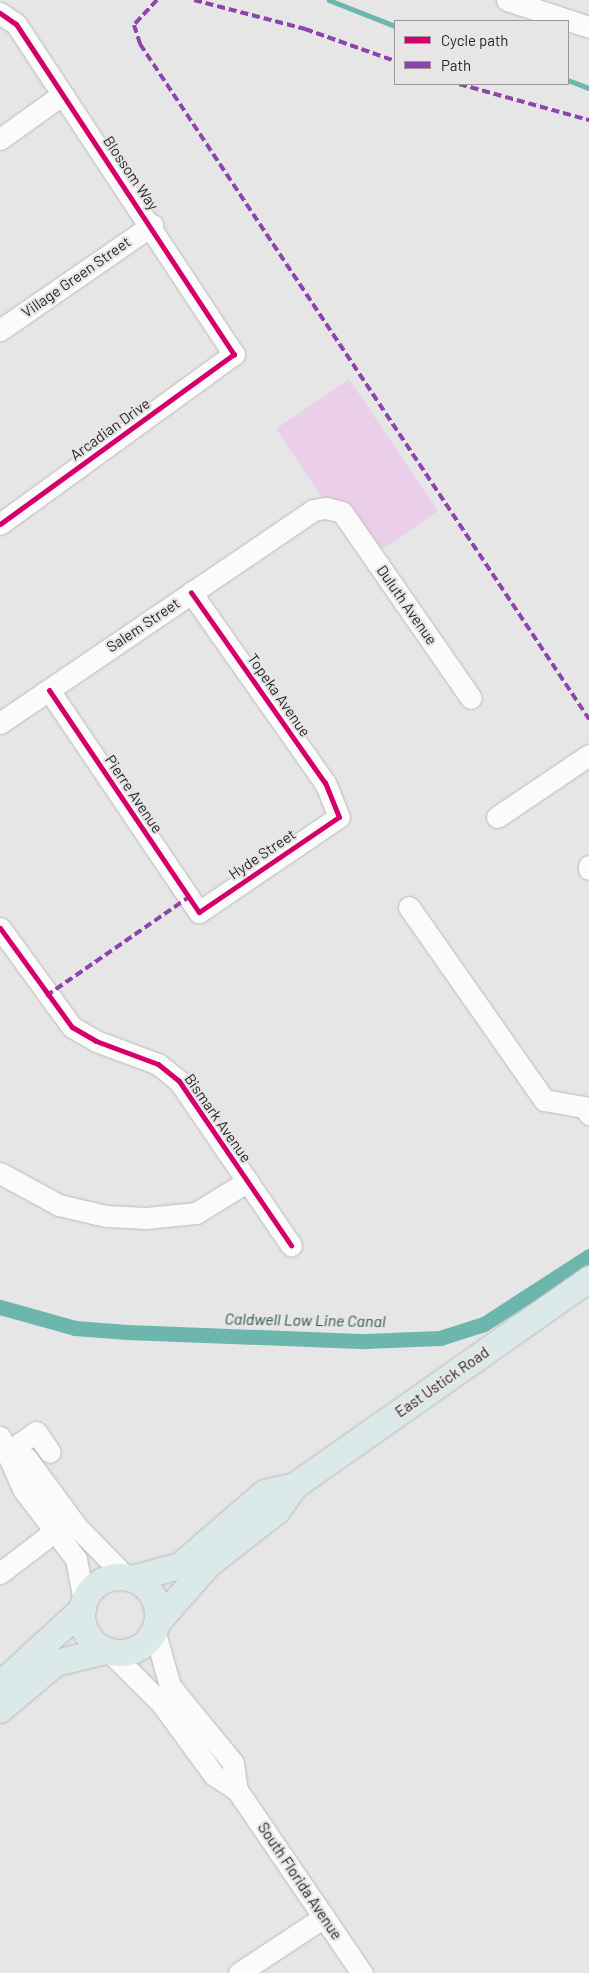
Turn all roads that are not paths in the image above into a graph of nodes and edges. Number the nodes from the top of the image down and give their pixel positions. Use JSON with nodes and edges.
{"nodes":[{"id":1,"x":507,"y":0,"type":"edge"},
{"id":2,"x":0,"y":13,"type":"edge"},
{"id":3,"x":568,"y":20,"type":"edge"},
{"id":4,"x":569,"y":20,"type":"edge"},
{"id":5,"x":589,"y":27,"type":"edge"},
{"id":6,"x":63,"y":94,"type":"junction"},
{"id":7,"x":0,"y":139,"type":"edge"},
{"id":8,"x":152,"y":225,"type":"junction"},
{"id":9,"x":0,"y":330,"type":"edge"},
{"id":10,"x":234,"y":354,"type":"joint"},
{"id":11,"x":342,"y":512,"type":"joint"},
{"id":12,"x":0,"y":524,"type":"edge"},
{"id":13,"x":191,"y":592,"type":"junction"},
{"id":14,"x":49,"y":690,"type":"junction"},
{"id":15,"x":471,"y":698,"type":"dead end"},
{"id":16,"x":0,"y":723,"type":"edge"},
{"id":17,"x":589,"y":755,"type":"edge"},
{"id":18,"x":339,"y":817,"type":"joint"},
{"id":19,"x":497,"y":817,"type":"dead end"},
{"id":20,"x":409,"y":907,"type":"dead end"},
{"id":21,"x":199,"y":912,"type":"joint"},
{"id":22,"x":0,"y":928,"type":"edge"},
{"id":23,"x":587,"y":1109,"type":"edge"},
{"id":24,"x":0,"y":1173,"type":"edge"},
{"id":25,"x":248,"y":1181,"type":"junction"},
{"id":26,"x":291,"y":1245,"type":"dead end"},
{"id":27,"x":589,"y":1279,"type":"edge"},
{"id":28,"x":4,"y":1444,"type":"edge"},
{"id":29,"x":50,"y":1452,"type":"dead end"},
{"id":30,"x":295,"y":1486,"type":"junction"},
{"id":31,"x":55,"y":1531,"type":"junction"},
{"id":32,"x":0,"y":1573,"type":"edge"},
{"id":33,"x":129,"y":1578,"type":"junction"},
{"id":34,"x":84,"y":1605,"type":"junction"},
{"id":35,"x":157,"y":1628,"type":"junction"},
{"id":36,"x":108,"y":1652,"type":"junction"},
{"id":37,"x":0,"y":1685,"type":"edge"},
{"id":38,"x":0,"y":1710,"type":"edge"},
{"id":39,"x":237,"y":1790,"type":"junction"},
{"id":40,"x":324,"y":1917,"type":"junction"},
{"id":41,"x":239,"y":1973,"type":"edge"},
{"id":42,"x":362,"y":1973,"type":"edge"}],
"edges":[{"from":1,"to":3,"type":"street"},
{"from":2,"to":6,"type":"street","name":"Blossom Way"},
{"from":4,"to":5,"type":"street"},
{"from":6,"to":7,"type":"street"},
{"from":6,"to":8,"type":"street","name":"Blossom Way"},
{"from":8,"to":9,"type":"street","name":"Village Green Street"},
{"from":8,"to":10,"type":"street","name":"Blossom Way"},
{"from":10,"to":12,"type":"street","name":"Arcadian Drive"},
{"from":11,"to":13,"type":"street","name":"Salem Street"},
{"from":11,"to":15,"type":"street","name":"Duluth Avenue"},
{"from":13,"to":14,"type":"street","name":"Salem Street"},
{"from":13,"to":18,"type":"street","name":"Topeka Avenue"},
{"from":14,"to":16,"type":"street","name":"Salem Street"},
{"from":14,"to":21,"type":"street","name":"Pierre Avenue"},
{"from":17,"to":19,"type":"street"},
{"from":18,"to":21,"type":"street","name":"Hyde Street"},
{"from":20,"to":23,"type":"street"},
{"from":22,"to":25,"type":"street","name":"Bismark Avenue"},
{"from":24,"to":25,"type":"street"},
{"from":25,"to":26,"type":"street","name":"Bismark Avenue"},
{"from":27,"to":30,"type":"main road","name":"East Ustick Road"},
{"from":28,"to":29,"type":"street"},
{"from":28,"to":31,"type":"street"},
{"from":28,"to":33,"type":"street"},
{"from":30,"to":33,"type":"main road","name":"East Ustick Road"},
{"from":30,"to":35,"type":"main road","name":"East Ustick Road"},
{"from":31,"to":32,"type":"street"},
{"from":31,"to":34,"type":"street"},
{"from":33,"to":34,"type":"main road"},
{"from":33,"to":35,"type":"main road"},
{"from":34,"to":36,"type":"main road"},
{"from":34,"to":37,"type":"main road"},
{"from":35,"to":36,"type":"main road"},
{"from":35,"to":39,"type":"street","name":"South Florida Avenue"},
{"from":36,"to":38,"type":"main road"},
{"from":36,"to":39,"type":"street","name":"South Florida Avenue"},
{"from":39,"to":40,"type":"street","name":"South Florida Avenue"},
{"from":40,"to":41,"type":"street"},
{"from":40,"to":42,"type":"street","name":"South Florida Avenue"}]}
